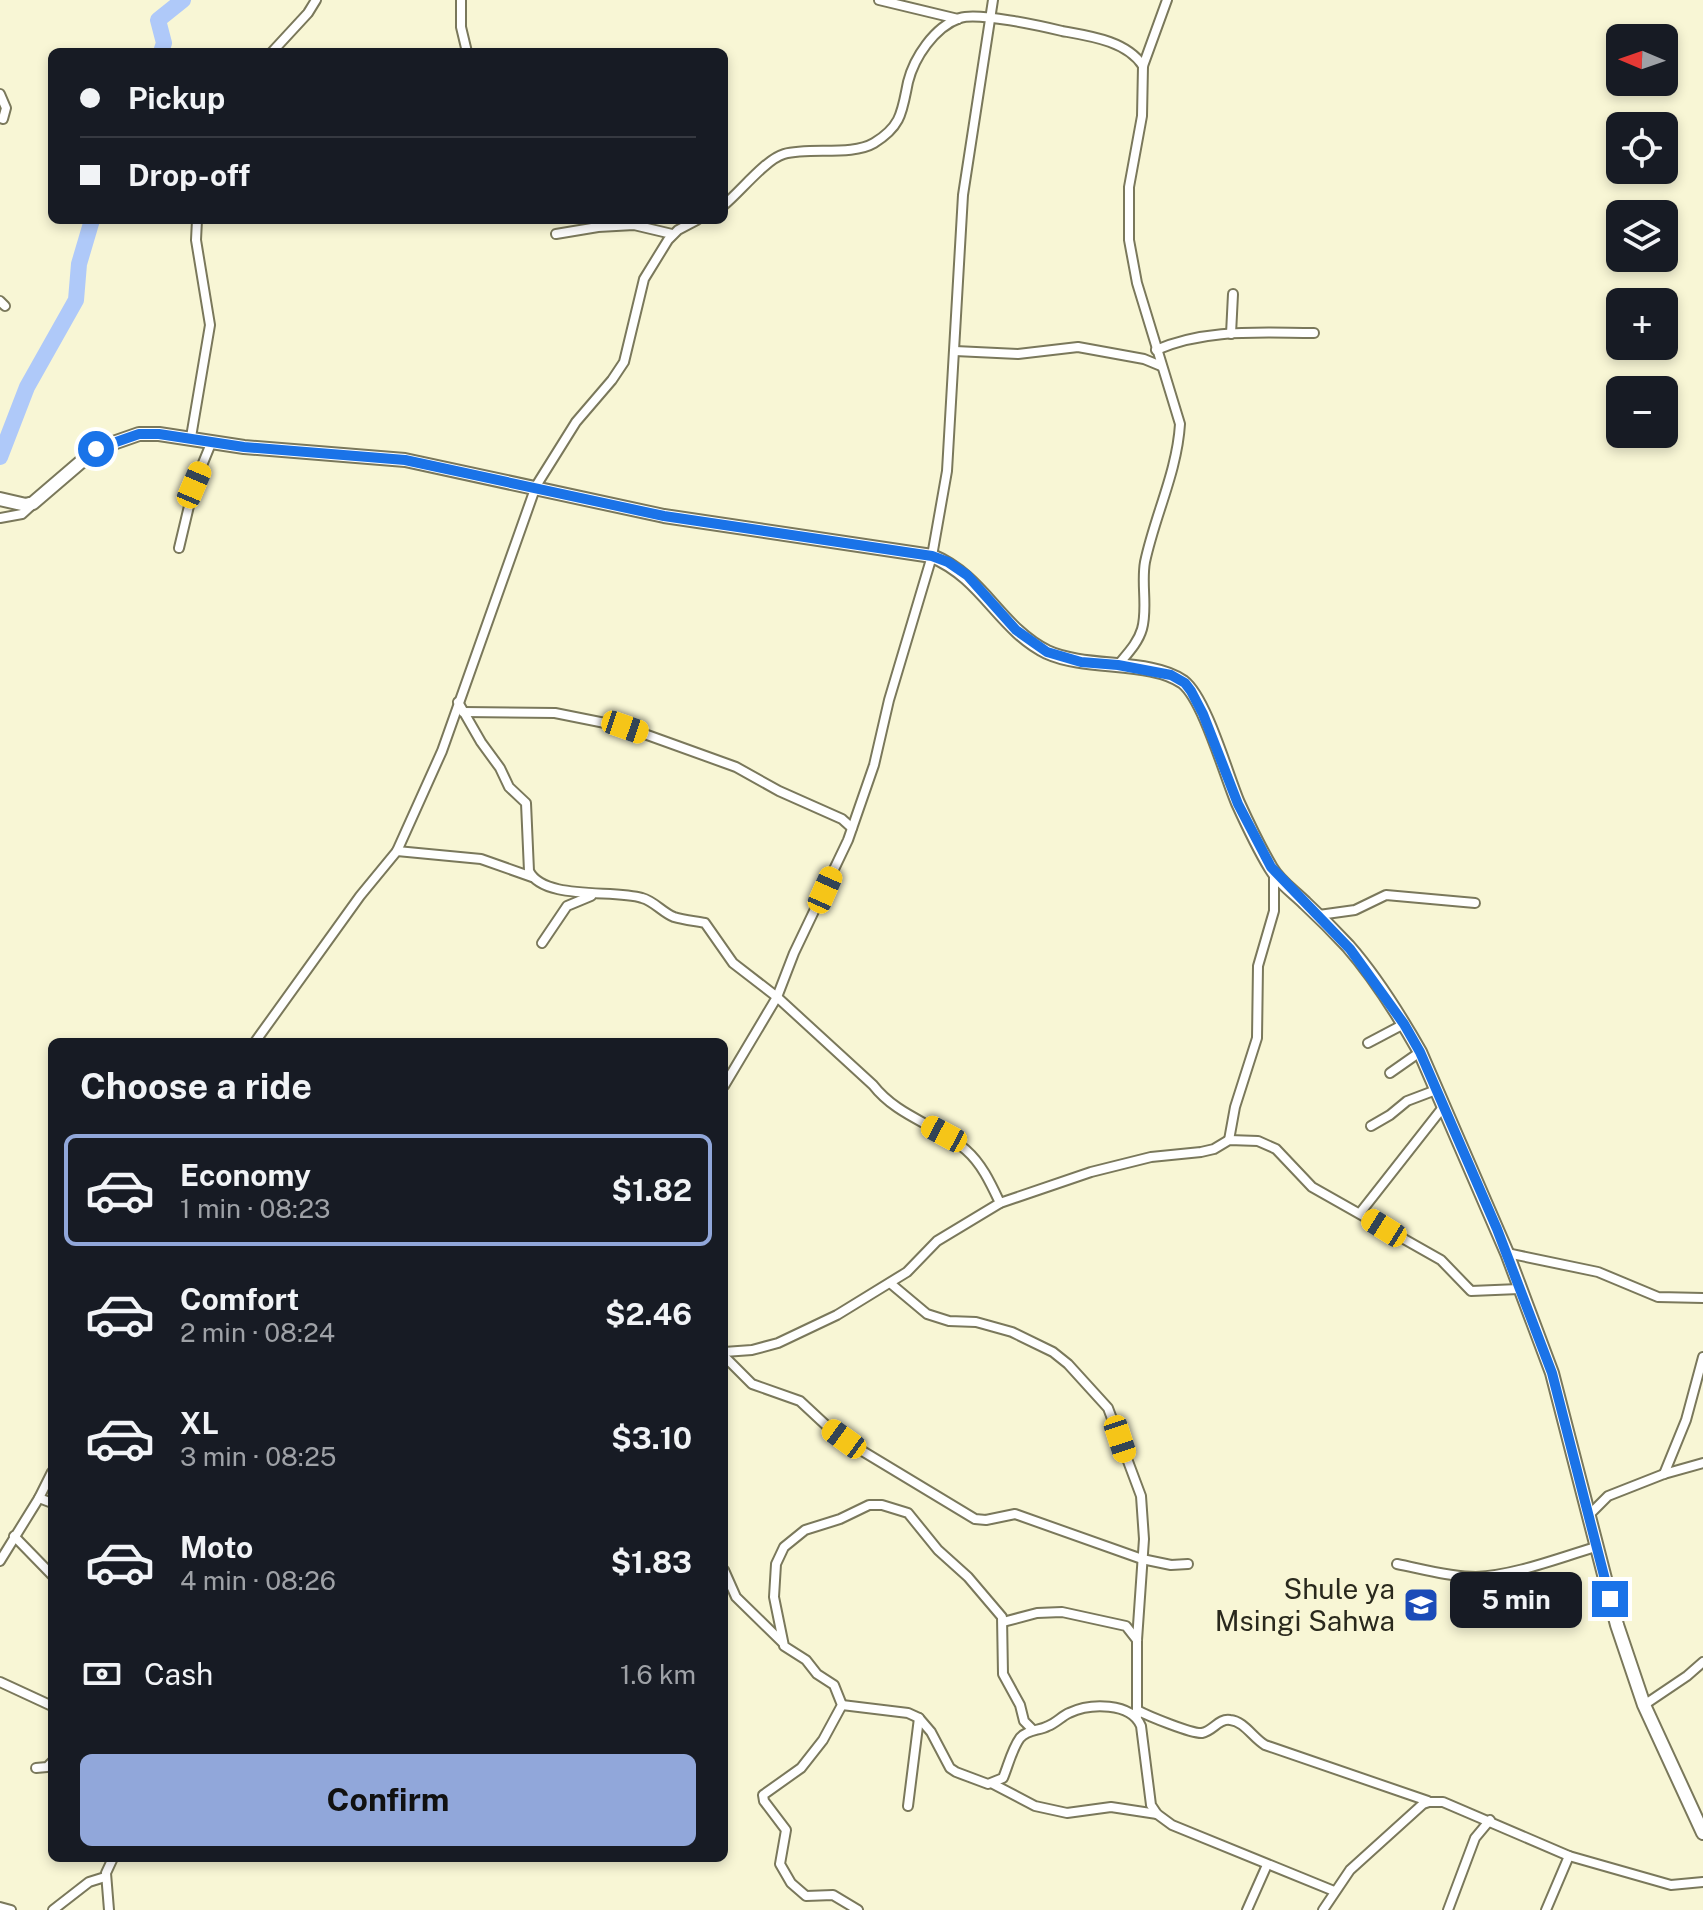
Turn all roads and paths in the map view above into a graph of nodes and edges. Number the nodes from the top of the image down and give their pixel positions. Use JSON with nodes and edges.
{"nodes":[{"id":1,"x":316,"y":0,"type":"edge"},
{"id":2,"x":461,"y":0,"type":"edge"},
{"id":3,"x":879,"y":0,"type":"edge"},
{"id":4,"x":993,"y":0,"type":"edge"},
{"id":5,"x":1167,"y":0,"type":"edge"},
{"id":6,"x":958,"y":19,"type":"junction"},
{"id":7,"x":991,"y":19,"type":"junction"},
{"id":8,"x":276,"y":48,"type":"edge"},
{"id":9,"x":466,"y":48,"type":"edge"},
{"id":10,"x":1143,"y":66,"type":"junction"},
{"id":11,"x":0,"y":94,"type":"edge"},
{"id":12,"x":3,"y":119,"type":"dead end"},
{"id":13,"x":728,"y":201,"type":"edge"},
{"id":14,"x":197,"y":224,"type":"edge"},
{"id":15,"x":690,"y":224,"type":"edge"},
{"id":16,"x":556,"y":234,"type":"dead end"},
{"id":17,"x":672,"y":234,"type":"junction"},
{"id":18,"x":1233,"y":294,"type":"dead end"},
{"id":19,"x":1314,"y":333,"type":"dead end"},
{"id":20,"x":1231,"y":334,"type":"junction"},
{"id":21,"x":1156,"y":350,"type":"junction"},
{"id":22,"x":955,"y":351,"type":"junction"},
{"id":23,"x":1161,"y":366,"type":"junction"},
{"id":24,"x":191,"y":437,"type":"junction"},
{"id":25,"x":212,"y":441,"type":"junction"},
{"id":26,"x":536,"y":486,"type":"junction"},
{"id":27,"x":0,"y":499,"type":"edge"},
{"id":28,"x":33,"y":503,"type":"junction"},
{"id":29,"x":0,"y":518,"type":"edge"},
{"id":30,"x":179,"y":548,"type":"dead end"},
{"id":31,"x":932,"y":556,"type":"junction"},
{"id":32,"x":1118,"y":665,"type":"junction"},
{"id":33,"x":458,"y":701,"type":"junction"},
{"id":34,"x":463,"y":712,"type":"junction"},
{"id":35,"x":852,"y":828,"type":"junction"},
{"id":36,"x":397,"y":851,"type":"junction"},
{"id":37,"x":1274,"y":873,"type":"junction"},
{"id":38,"x":532,"y":878,"type":"junction"},
{"id":39,"x":596,"y":895,"type":"junction"},
{"id":40,"x":1475,"y":903,"type":"dead end"},
{"id":41,"x":1319,"y":915,"type":"junction"},
{"id":42,"x":542,"y":943,"type":"dead end"},
{"id":43,"x":777,"y":997,"type":"junction"},
{"id":44,"x":1404,"y":1024,"type":"junction"},
{"id":45,"x":258,"y":1038,"type":"edge"},
{"id":46,"x":1368,"y":1043,"type":"dead end"},
{"id":47,"x":1420,"y":1052,"type":"junction"},
{"id":48,"x":1390,"y":1073,"type":"dead end"},
{"id":49,"x":728,"y":1079,"type":"edge"},
{"id":50,"x":1436,"y":1090,"type":"junction"},
{"id":51,"x":1444,"y":1106,"type":"junction"},
{"id":52,"x":1371,"y":1126,"type":"dead end"},
{"id":53,"x":1229,"y":1140,"type":"junction"},
{"id":54,"x":1000,"y":1203,"type":"junction"},
{"id":55,"x":1360,"y":1213,"type":"junction"},
{"id":56,"x":1507,"y":1253,"type":"junction"},
{"id":57,"x":890,"y":1283,"type":"junction"},
{"id":58,"x":1519,"y":1289,"type":"junction"},
{"id":59,"x":1703,"y":1298,"type":"edge"},
{"id":60,"x":728,"y":1353,"type":"edge"},
{"id":61,"x":1703,"y":1357,"type":"edge"},
{"id":62,"x":728,"y":1358,"type":"edge"},
{"id":63,"x":1703,"y":1463,"type":"edge"},
{"id":64,"x":1664,"y":1474,"type":"junction"},
{"id":65,"x":48,"y":1480,"type":"edge"},
{"id":66,"x":39,"y":1498,"type":"junction"},
{"id":67,"x":48,"y":1501,"type":"edge"},
{"id":68,"x":1588,"y":1517,"type":"junction"},
{"id":69,"x":14,"y":1536,"type":"junction"},
{"id":70,"x":1596,"y":1547,"type":"junction"},
{"id":71,"x":1142,"y":1559,"type":"junction"},
{"id":72,"x":0,"y":1561,"type":"edge"},
{"id":73,"x":1188,"y":1564,"type":"dead end"},
{"id":74,"x":1397,"y":1564,"type":"dead end"},
{"id":75,"x":48,"y":1571,"type":"edge"},
{"id":76,"x":728,"y":1579,"type":"edge"},
{"id":77,"x":1003,"y":1622,"type":"junction"},
{"id":78,"x":1137,"y":1640,"type":"junction"},
{"id":79,"x":782,"y":1642,"type":"junction"},
{"id":80,"x":1703,"y":1662,"type":"edge"},
{"id":81,"x":0,"y":1682,"type":"edge"},
{"id":82,"x":48,"y":1704,"type":"edge"},
{"id":83,"x":842,"y":1705,"type":"junction"},
{"id":84,"x":1644,"y":1705,"type":"junction"},
{"id":85,"x":1137,"y":1713,"type":"junction"},
{"id":86,"x":919,"y":1718,"type":"junction"},
{"id":87,"x":1033,"y":1730,"type":"junction"},
{"id":88,"x":48,"y":1766,"type":"edge"},
{"id":89,"x":36,"y":1768,"type":"dead end"},
{"id":90,"x":993,"y":1784,"type":"junction"},
{"id":91,"x":1429,"y":1802,"type":"junction"},
{"id":92,"x":908,"y":1806,"type":"dead end"},
{"id":93,"x":1157,"y":1814,"type":"junction"},
{"id":94,"x":1490,"y":1820,"type":"junction"},
{"id":95,"x":1703,"y":1833,"type":"edge"},
{"id":96,"x":1569,"y":1856,"type":"junction"},
{"id":97,"x":111,"y":1862,"type":"edge"},
{"id":98,"x":1267,"y":1865,"type":"junction"},
{"id":99,"x":105,"y":1877,"type":"junction"},
{"id":100,"x":1703,"y":1882,"type":"edge"},
{"id":101,"x":1334,"y":1891,"type":"junction"},
{"id":102,"x":0,"y":1907,"type":"edge"},
{"id":103,"x":11,"y":1910,"type":"edge"},
{"id":104,"x":53,"y":1910,"type":"edge"},
{"id":105,"x":109,"y":1910,"type":"edge"},
{"id":106,"x":858,"y":1910,"type":"edge"},
{"id":107,"x":1247,"y":1910,"type":"edge"},
{"id":108,"x":1323,"y":1910,"type":"edge"},
{"id":109,"x":1448,"y":1910,"type":"edge"},
{"id":110,"x":1546,"y":1910,"type":"edge"}],
"edges":[{"from":1,"to":8,"type":"street"},
{"from":2,"to":9,"type":"street"},
{"from":3,"to":6,"type":"street"},
{"from":4,"to":7,"type":"street"},
{"from":5,"to":10,"type":"street"},
{"from":6,"to":7,"type":"street"},
{"from":6,"to":13,"type":"street"},
{"from":7,"to":10,"type":"street"},
{"from":7,"to":22,"type":"street"},
{"from":10,"to":21,"type":"street"},
{"from":11,"to":12,"type":"street"},
{"from":14,"to":24,"type":"street"},
{"from":15,"to":17,"type":"street"},
{"from":16,"to":17,"type":"street"},
{"from":17,"to":26,"type":"street"},
{"from":18,"to":20,"type":"street"},
{"from":19,"to":20,"type":"street"},
{"from":20,"to":21,"type":"street"},
{"from":21,"to":23,"type":"street"},
{"from":22,"to":23,"type":"street"},
{"from":22,"to":31,"type":"street"},
{"from":23,"to":32,"type":"street"},
{"from":24,"to":25,"type":"main road"},
{"from":24,"to":28,"type":"main road"},
{"from":25,"to":26,"type":"main road"},
{"from":25,"to":30,"type":"street"},
{"from":26,"to":31,"type":"main road"},
{"from":26,"to":33,"type":"street"},
{"from":27,"to":28,"type":"main road"},
{"from":28,"to":29,"type":"street"},
{"from":31,"to":32,"type":"main road"},
{"from":31,"to":35,"type":"street"},
{"from":32,"to":37,"type":"main road"},
{"from":33,"to":34,"type":"street"},
{"from":33,"to":36,"type":"street"},
{"from":34,"to":35,"type":"street"},
{"from":34,"to":38,"type":"street"},
{"from":35,"to":43,"type":"street"},
{"from":36,"to":38,"type":"street"},
{"from":36,"to":45,"type":"street"},
{"from":37,"to":41,"type":"main road"},
{"from":37,"to":53,"type":"street"},
{"from":38,"to":39,"type":"street"},
{"from":39,"to":42,"type":"street"},
{"from":39,"to":43,"type":"street"},
{"from":40,"to":41,"type":"street"},
{"from":41,"to":44,"type":"main road"},
{"from":43,"to":49,"type":"street"},
{"from":43,"to":54,"type":"street"},
{"from":44,"to":46,"type":"street"},
{"from":44,"to":47,"type":"main road"},
{"from":47,"to":48,"type":"street"},
{"from":47,"to":50,"type":"main road"},
{"from":50,"to":51,"type":"main road"},
{"from":50,"to":52,"type":"street"},
{"from":51,"to":55,"type":"street"},
{"from":51,"to":56,"type":"main road"},
{"from":53,"to":54,"type":"street"},
{"from":53,"to":55,"type":"street"},
{"from":54,"to":57,"type":"street"},
{"from":55,"to":58,"type":"street"},
{"from":56,"to":58,"type":"main road"},
{"from":56,"to":59,"type":"street"},
{"from":57,"to":60,"type":"street"},
{"from":57,"to":71,"type":"street"},
{"from":58,"to":68,"type":"main road"},
{"from":61,"to":64,"type":"street"},
{"from":62,"to":71,"type":"street"},
{"from":63,"to":64,"type":"street"},
{"from":64,"to":68,"type":"street"},
{"from":65,"to":66,"type":"street"},
{"from":66,"to":67,"type":"street"},
{"from":66,"to":69,"type":"street"},
{"from":68,"to":70,"type":"main road"},
{"from":69,"to":72,"type":"street"},
{"from":69,"to":75,"type":"street"},
{"from":70,"to":74,"type":"street"},
{"from":70,"to":84,"type":"main road"},
{"from":71,"to":73,"type":"street"},
{"from":71,"to":78,"type":"street"},
{"from":76,"to":79,"type":"street"},
{"from":77,"to":78,"type":"street"},
{"from":77,"to":79,"type":"street"},
{"from":77,"to":87,"type":"street"},
{"from":78,"to":85,"type":"street"},
{"from":79,"to":83,"type":"street"},
{"from":80,"to":84,"type":"street"},
{"from":81,"to":82,"type":"street"},
{"from":83,"to":86,"type":"street"},
{"from":83,"to":106,"type":"street"},
{"from":84,"to":95,"type":"main road"},
{"from":85,"to":87,"type":"street"},
{"from":85,"to":91,"type":"street"},
{"from":85,"to":93,"type":"street"},
{"from":86,"to":90,"type":"street"},
{"from":86,"to":92,"type":"street"},
{"from":87,"to":90,"type":"street"},
{"from":88,"to":89,"type":"street"},
{"from":90,"to":93,"type":"street"},
{"from":91,"to":94,"type":"street"},
{"from":91,"to":101,"type":"street"},
{"from":93,"to":98,"type":"street"},
{"from":94,"to":96,"type":"street"},
{"from":94,"to":109,"type":"street"},
{"from":96,"to":100,"type":"street"},
{"from":96,"to":110,"type":"street"},
{"from":97,"to":99,"type":"street"},
{"from":98,"to":101,"type":"street"},
{"from":98,"to":107,"type":"street"},
{"from":99,"to":104,"type":"street"},
{"from":99,"to":105,"type":"street"},
{"from":101,"to":108,"type":"street"},
{"from":102,"to":103,"type":"street"}]}
